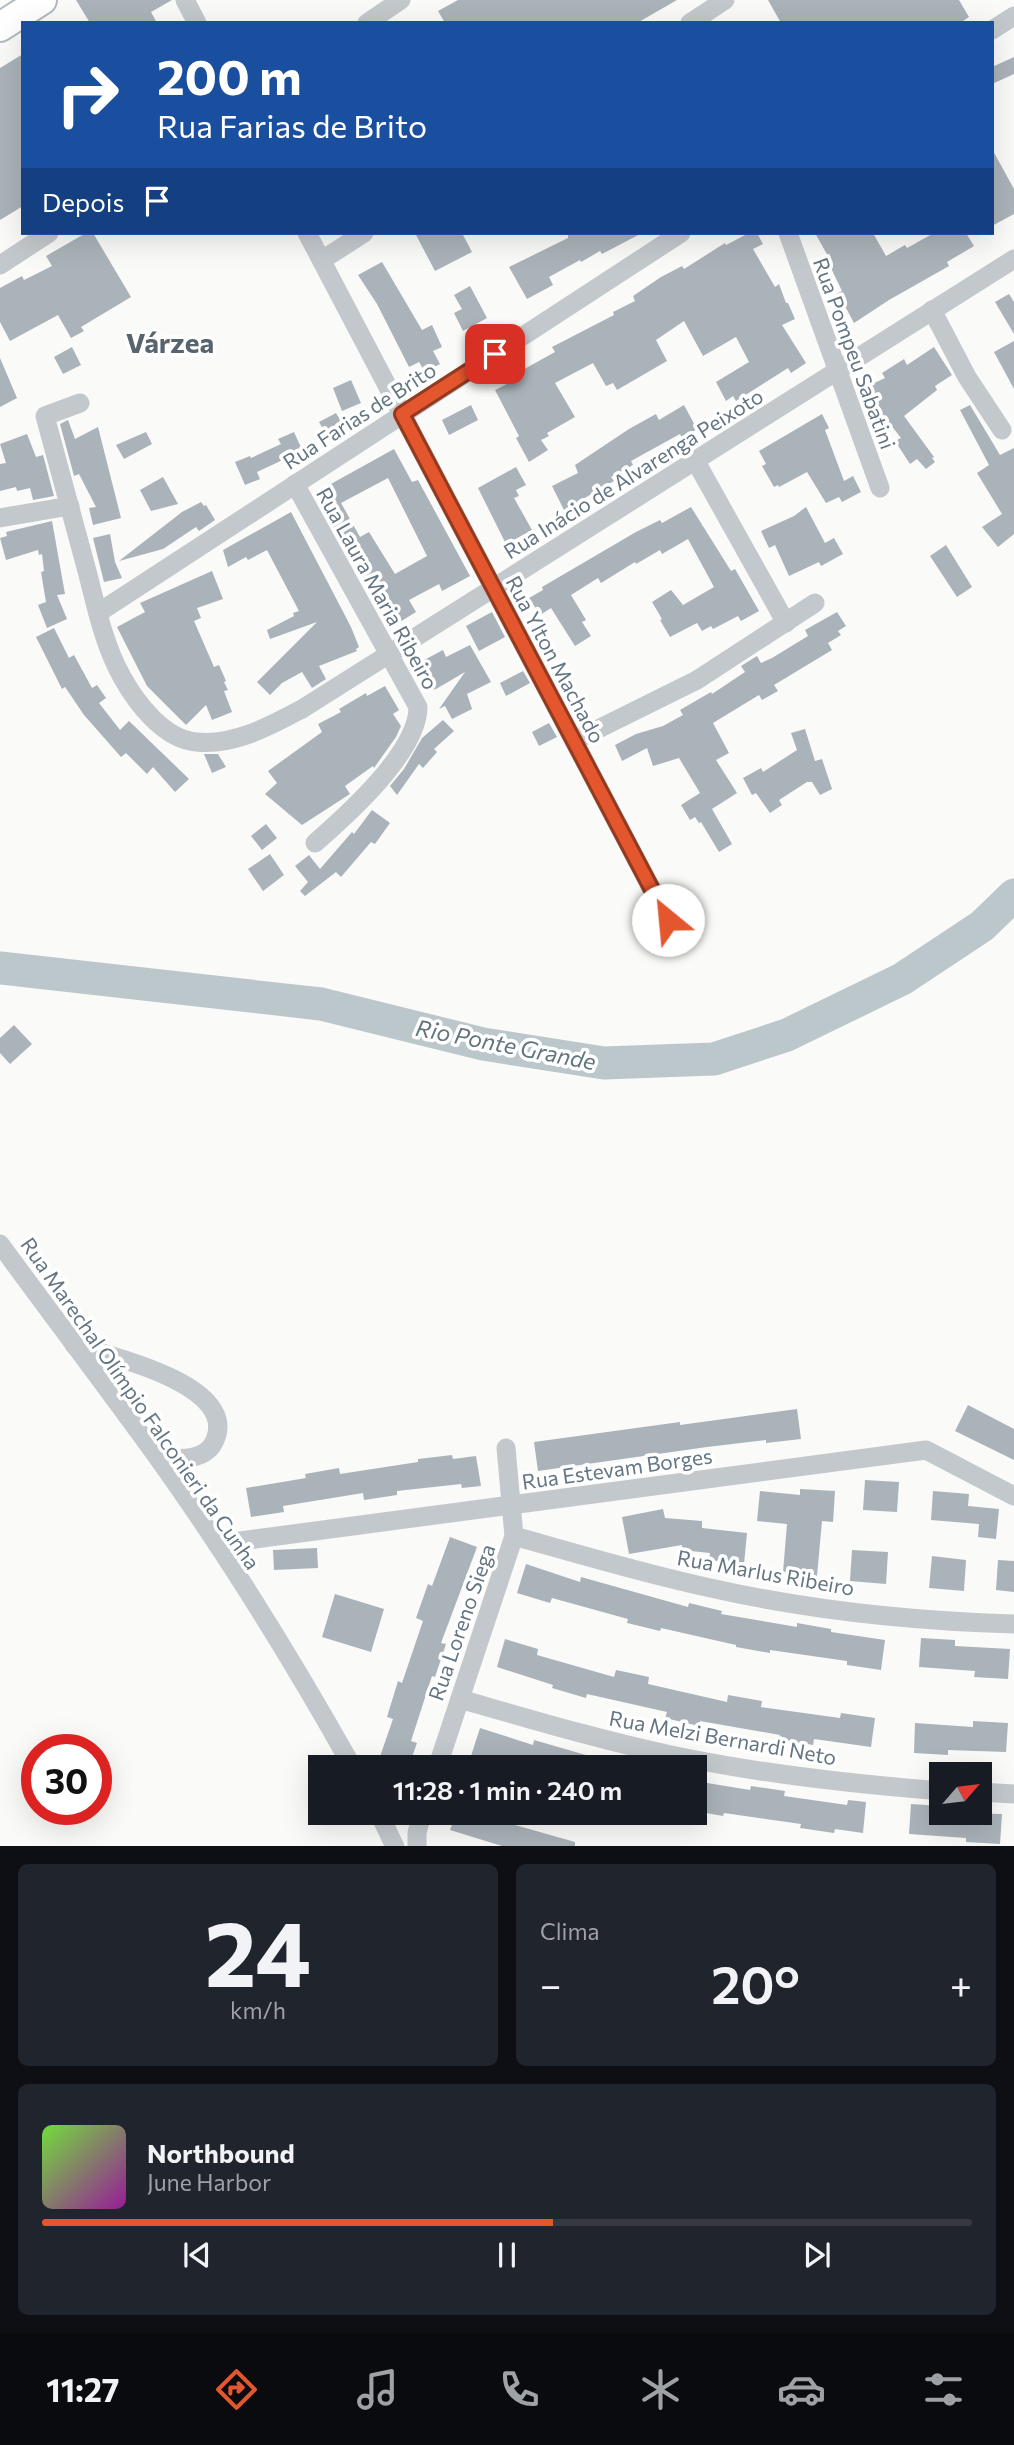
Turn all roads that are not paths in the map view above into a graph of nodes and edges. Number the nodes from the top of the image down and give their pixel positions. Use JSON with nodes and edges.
{"nodes":[{"id":1,"x":42,"y":0,"type":"edge"},
{"id":2,"x":185,"y":0,"type":"edge"},
{"id":3,"x":401,"y":0,"type":"edge"},
{"id":4,"x":725,"y":0,"type":"edge"},
{"id":5,"x":708,"y":11,"type":"edge"},
{"id":6,"x":1014,"y":16,"type":"edge"},
{"id":7,"x":196,"y":21,"type":"edge"},
{"id":8,"x":370,"y":21,"type":"edge"},
{"id":9,"x":693,"y":21,"type":"edge"},
{"id":10,"x":0,"y":27,"type":"edge"},
{"id":11,"x":994,"y":29,"type":"edge"},
{"id":12,"x":46,"y":235,"type":"edge"},
{"id":13,"x":308,"y":235,"type":"edge"},
{"id":14,"x":362,"y":235,"type":"edge"},
{"id":15,"x":678,"y":235,"type":"edge"},
{"id":16,"x":789,"y":235,"type":"edge"},
{"id":17,"x":1014,"y":259,"type":"edge"},
{"id":18,"x":322,"y":260,"type":"junction"},
{"id":19,"x":0,"y":265,"type":"edge"},
{"id":20,"x":932,"y":310,"type":"junction"},
{"id":21,"x":837,"y":370,"type":"junction"},
{"id":22,"x":80,"y":403,"type":"dead end"},
{"id":23,"x":402,"y":414,"type":"junction"},
{"id":24,"x":1002,"y":430,"type":"dead end"},
{"id":25,"x":695,"y":460,"type":"junction"},
{"id":26,"x":295,"y":484,"type":"junction"},
{"id":27,"x":880,"y":488,"type":"dead end"},
{"id":28,"x":69,"y":506,"type":"junction"},
{"id":29,"x":0,"y":518,"type":"edge"},
{"id":30,"x":493,"y":588,"type":"junction"},
{"id":31,"x":815,"y":603,"type":"dead end"},
{"id":32,"x":98,"y":612,"type":"junction"},
{"id":33,"x":786,"y":623,"type":"junction"},
{"id":34,"x":390,"y":653,"type":"junction"},
{"id":35,"x":574,"y":741,"type":"junction"},
{"id":36,"x":315,"y":843,"type":"dead end"},
{"id":37,"x":668,"y":920,"type":"dead end"},
{"id":38,"x":0,"y":1244,"type":"edge"},
{"id":39,"x":74,"y":1345,"type":"junction"},
{"id":40,"x":506,"y":1448,"type":"dead end"},
{"id":41,"x":158,"y":1458,"type":"junction"},
{"id":42,"x":1014,"y":1496,"type":"edge"},
{"id":43,"x":512,"y":1505,"type":"junction"},
{"id":44,"x":514,"y":1536,"type":"junction"},
{"id":45,"x":217,"y":1544,"type":"junction"},
{"id":46,"x":1014,"y":1624,"type":"edge"},
{"id":47,"x":460,"y":1699,"type":"junction"},
{"id":48,"x":346,"y":1755,"type":"edge"},
{"id":49,"x":441,"y":1755,"type":"edge"},
{"id":50,"x":929,"y":1790,"type":"edge"},
{"id":51,"x":992,"y":1793,"type":"edge"},
{"id":52,"x":1014,"y":1794,"type":"edge"},
{"id":53,"x":385,"y":1825,"type":"edge"},
{"id":54,"x":420,"y":1825,"type":"edge"},
{"id":55,"x":417,"y":1845,"type":"edge"},
{"id":56,"x":395,"y":1846,"type":"edge"}],
"edges":[{"from":1,"to":10,"type":"street"},
{"from":2,"to":7,"type":"street"},
{"from":3,"to":8,"type":"street"},
{"from":4,"to":5,"type":"street"},
{"from":5,"to":9,"type":"street"},
{"from":6,"to":11,"type":"street"},
{"from":12,"to":19,"type":"street"},
{"from":13,"to":18,"type":"street","name":"Rua Ylton Machado"},
{"from":14,"to":18,"type":"street"},
{"from":15,"to":23,"type":"street","name":"Rua Farias de Brito"},
{"from":16,"to":21,"type":"street","name":"Rua Pompeu Sabatini"},
{"from":17,"to":20,"type":"street","name":"Rua Inácio de Alvarenga Peixoto"},
{"from":18,"to":23,"type":"street","name":"Rua Ylton Machado"},
{"from":20,"to":21,"type":"street","name":"Rua Inácio de Alvarenga Peixoto"},
{"from":20,"to":24,"type":"street"},
{"from":21,"to":25,"type":"street","name":"Rua Inácio de Alvarenga Peixoto"},
{"from":21,"to":27,"type":"street","name":"Rua Pompeu Sabatini"},
{"from":22,"to":28,"type":"street"},
{"from":23,"to":26,"type":"street","name":"Rua Farias de Brito"},
{"from":23,"to":30,"type":"street","name":"Rua Ylton Machado"},
{"from":25,"to":30,"type":"street","name":"Rua Inácio de Alvarenga Peixoto"},
{"from":25,"to":33,"type":"street"},
{"from":26,"to":32,"type":"street","name":"Rua Farias de Brito"},
{"from":26,"to":34,"type":"street","name":"Rua Laura Maria Ribeiro"},
{"from":28,"to":29,"type":"street"},
{"from":28,"to":32,"type":"street"},
{"from":30,"to":34,"type":"street","name":"Rua Inácio de Alvarenga Peixoto"},
{"from":30,"to":35,"type":"street","name":"Rua Ylton Machado"},
{"from":31,"to":33,"type":"street"},
{"from":32,"to":34,"type":"street","name":"Rua Inácio de Alvarenga Peixoto"},
{"from":33,"to":35,"type":"street"},
{"from":34,"to":36,"type":"street","name":"Rua Laura Maria Ribeiro"},
{"from":35,"to":37,"type":"street","name":"Rua Ylton Machado"},
{"from":38,"to":39,"type":"street","name":"Rua Marechal Olímpio Falconieri da Cunha"},
{"from":39,"to":41,"type":"street","name":"Rua Marechal Olímpio Falconieri da Cunha"},
{"from":39,"to":41,"type":"street"},
{"from":40,"to":43,"type":"street","name":"Rua Loreno Siega"},
{"from":41,"to":45,"type":"street","name":"Rua Marechal Olímpio Falconieri da Cunha"},
{"from":42,"to":43,"type":"street","name":"Rua Estevam Borges"},
{"from":43,"to":44,"type":"street","name":"Rua Loreno Siega"},
{"from":43,"to":45,"type":"street","name":"Rua Estevam Borges"},
{"from":44,"to":46,"type":"street","name":"Rua Marlus Ribeiro"},
{"from":44,"to":47,"type":"street","name":"Rua Loreno Siega"},
{"from":45,"to":48,"type":"street","name":"Rua Marechal Olímpio Falconieri da Cunha"},
{"from":47,"to":49,"type":"street","name":"Rua Loreno Siega"},
{"from":47,"to":50,"type":"street","name":"Rua Melzi Bernardi Neto"},
{"from":51,"to":52,"type":"street"},
{"from":53,"to":56,"type":"street"},
{"from":54,"to":55,"type":"street"}]}
